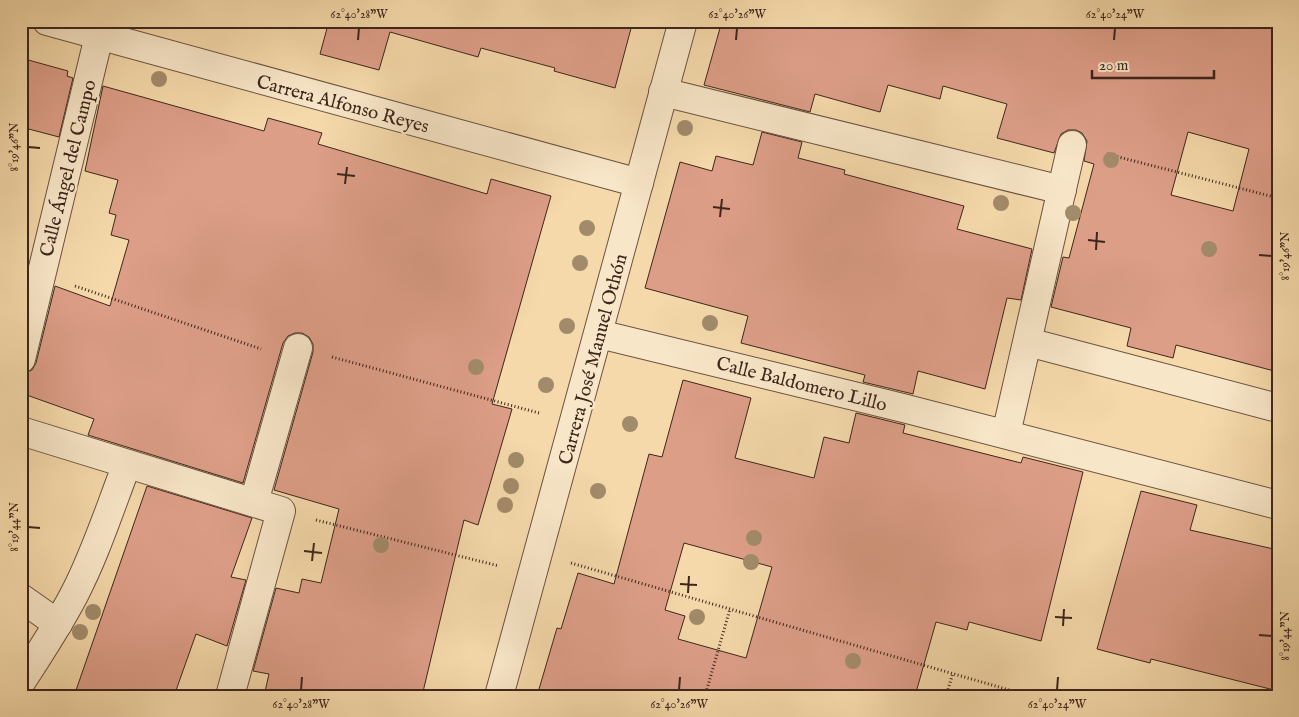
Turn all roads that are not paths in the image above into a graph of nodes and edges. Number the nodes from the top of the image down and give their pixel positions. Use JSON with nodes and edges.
{"nodes":[{"id":1,"x":47,"y":21,"type":"edge"},
{"id":2,"x":683,"y":21,"type":"edge"},
{"id":3,"x":99,"y":36,"type":"junction"},
{"id":4,"x":663,"y":92,"type":"junction"},
{"id":5,"x":1072,"y":145,"type":"road end"},
{"id":6,"x":639,"y":183,"type":"junction"},
{"id":7,"x":1062,"y":190,"type":"junction"},
{"id":8,"x":599,"y":334,"type":"junction"},
{"id":9,"x":1028,"y":342,"type":"junction"},
{"id":10,"x":296,"y":354,"type":"road end"},
{"id":11,"x":21,"y":359,"type":"edge"},
{"id":12,"x":1278,"y":408,"type":"edge"},
{"id":13,"x":21,"y":431,"type":"edge"},
{"id":14,"x":1006,"y":434,"type":"junction"},
{"id":15,"x":126,"y":464,"type":"junction"},
{"id":16,"x":254,"y":502,"type":"junction"},
{"id":17,"x":1278,"y":505,"type":"edge"},
{"id":18,"x":21,"y":598,"type":"edge"},
{"id":19,"x":58,"y":624,"type":"junction"},
{"id":20,"x":21,"y":682,"type":"edge"},
{"id":21,"x":230,"y":696,"type":"edge"},
{"id":22,"x":499,"y":696,"type":"edge"}],
"edges":[{"from":1,"to":3,"type":"street","name":"Carrera Alfonso Reyes"},
{"from":2,"to":4,"type":"street","name":"Carrera José Manuel Othón"},
{"from":3,"to":6,"type":"street","name":"Carrera Alfonso Reyes"},
{"from":3,"to":11,"type":"street","name":"Calle Ángel del Campo"},
{"from":4,"to":6,"type":"street","name":"Carrera José Manuel Othón"},
{"from":4,"to":7,"type":"street"},
{"from":5,"to":7,"type":"street"},
{"from":6,"to":8,"type":"street","name":"Carrera José Manuel Othón"},
{"from":7,"to":9,"type":"street"},
{"from":8,"to":14,"type":"street","name":"Calle Baldomero Lillo"},
{"from":8,"to":22,"type":"street","name":"Carrera José Manuel Othón"},
{"from":9,"to":12,"type":"street"},
{"from":9,"to":14,"type":"street"},
{"from":10,"to":16,"type":"street"},
{"from":13,"to":15,"type":"street"},
{"from":14,"to":17,"type":"street","name":"Calle Baldomero Lillo"},
{"from":15,"to":16,"type":"street"},
{"from":15,"to":19,"type":"street"},
{"from":16,"to":21,"type":"street"},
{"from":18,"to":19,"type":"street"},
{"from":19,"to":20,"type":"street"}]}
